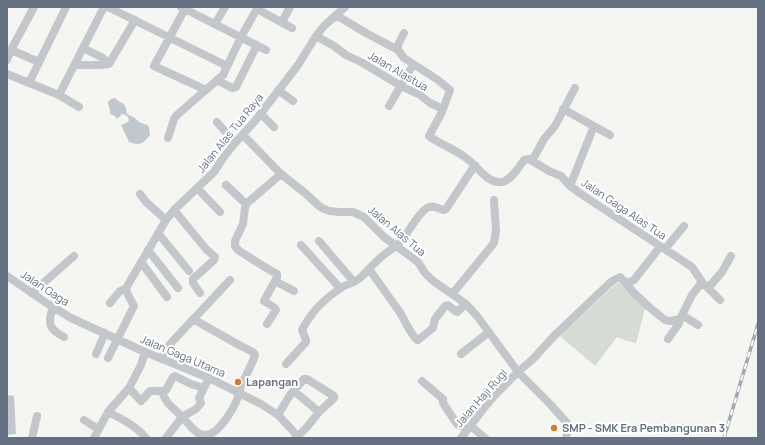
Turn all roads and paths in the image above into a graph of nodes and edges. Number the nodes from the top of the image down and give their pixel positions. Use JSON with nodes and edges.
{"nodes":[{"id":1,"x":34,"y":7,"type":"edge"},
{"id":2,"x":66,"y":7,"type":"edge"},
{"id":3,"x":104,"y":7,"type":"edge"},
{"id":4,"x":108,"y":7,"type":"edge"},
{"id":5,"x":225,"y":7,"type":"edge"},
{"id":6,"x":290,"y":7,"type":"edge"},
{"id":7,"x":345,"y":7,"type":"edge"},
{"id":8,"x":184,"y":8,"type":"edge"},
{"id":9,"x":258,"y":8,"type":"edge"},
{"id":10,"x":336,"y":15,"type":"junction"},
{"id":11,"x":135,"y":20,"type":"junction"},
{"id":12,"x":282,"y":22,"type":"junction"},
{"id":13,"x":215,"y":24,"type":"junction"},
{"id":14,"x":292,"y":28,"type":"dead end"},
{"id":15,"x":404,"y":33,"type":"dead end"},
{"id":16,"x":316,"y":36,"type":"junction"},
{"id":17,"x":170,"y":37,"type":"junction"},
{"id":18,"x":241,"y":37,"type":"junction"},
{"id":19,"x":257,"y":45,"type":"junction"},
{"id":20,"x":83,"y":48,"type":"junction"},
{"id":21,"x":11,"y":50,"type":"junction"},
{"id":22,"x":266,"y":50,"type":"dead end"},
{"id":23,"x":398,"y":50,"type":"junction"},
{"id":24,"x":7,"y":60,"type":"edge"},
{"id":25,"x":39,"y":62,"type":"junction"},
{"id":26,"x":109,"y":64,"type":"junction"},
{"id":27,"x":75,"y":65,"type":"junction"},
{"id":28,"x":227,"y":66,"type":"junction"},
{"id":29,"x":410,"y":70,"type":"dead end"},
{"id":30,"x":7,"y":74,"type":"edge"},
{"id":31,"x":217,"y":80,"type":"junction"},
{"id":32,"x":29,"y":82,"type":"junction"},
{"id":33,"x":401,"y":86,"type":"junction"},
{"id":34,"x":576,"y":88,"type":"dead end"},
{"id":35,"x":206,"y":90,"type":"junction"},
{"id":36,"x":278,"y":90,"type":"junction"},
{"id":37,"x":58,"y":95,"type":"junction"},
{"id":38,"x":294,"y":101,"type":"dead end"},
{"id":39,"x":389,"y":106,"type":"dead end"},
{"id":40,"x":79,"y":107,"type":"dead end"},
{"id":41,"x":443,"y":109,"type":"junction"},
{"id":42,"x":563,"y":109,"type":"junction"},
{"id":43,"x":261,"y":114,"type":"junction"},
{"id":44,"x":217,"y":122,"type":"dead end"},
{"id":45,"x":594,"y":126,"type":"junction"},
{"id":46,"x":274,"y":127,"type":"dead end"},
{"id":47,"x":243,"y":135,"type":"junction"},
{"id":48,"x":610,"y":135,"type":"dead end"},
{"id":49,"x":168,"y":138,"type":"dead end"},
{"id":50,"x":235,"y":143,"type":"junction"},
{"id":51,"x":532,"y":161,"type":"junction"},
{"id":52,"x":475,"y":165,"type":"junction"},
{"id":53,"x":281,"y":174,"type":"junction"},
{"id":54,"x":226,"y":185,"type":"dead end"},
{"id":55,"x":570,"y":186,"type":"junction"},
{"id":56,"x":197,"y":188,"type":"junction"},
{"id":57,"x":140,"y":194,"type":"dead end"},
{"id":58,"x":494,"y":200,"type":"dead end"},
{"id":59,"x":246,"y":204,"type":"junction"},
{"id":60,"x":174,"y":210,"type":"junction"},
{"id":61,"x":220,"y":212,"type":"dead end"},
{"id":62,"x":166,"y":220,"type":"junction"},
{"id":63,"x":684,"y":226,"type":"dead end"},
{"id":64,"x":158,"y":233,"type":"junction"},
{"id":65,"x":319,"y":241,"type":"dead end"},
{"id":66,"x":301,"y":245,"type":"dead end"},
{"id":67,"x":395,"y":246,"type":"junction"},
{"id":68,"x":662,"y":248,"type":"junction"},
{"id":69,"x":148,"y":250,"type":"junction"},
{"id":70,"x":74,"y":256,"type":"dead end"},
{"id":71,"x":731,"y":256,"type":"dead end"},
{"id":72,"x":141,"y":262,"type":"junction"},
{"id":73,"x":369,"y":269,"type":"junction"},
{"id":74,"x":189,"y":271,"type":"dead end"},
{"id":75,"x":7,"y":276,"type":"edge"},
{"id":76,"x":230,"y":280,"type":"dead end"},
{"id":77,"x":275,"y":281,"type":"junction"},
{"id":78,"x":354,"y":282,"type":"junction"},
{"id":79,"x":626,"y":283,"type":"junction"},
{"id":80,"x":705,"y":285,"type":"junction"},
{"id":81,"x":126,"y":288,"type":"junction"},
{"id":82,"x":178,"y":288,"type":"dead end"},
{"id":83,"x":340,"y":288,"type":"junction"},
{"id":84,"x":294,"y":291,"type":"dead end"},
{"id":85,"x":200,"y":293,"type":"dead end"},
{"id":86,"x":453,"y":293,"type":"junction"},
{"id":87,"x":32,"y":294,"type":"junction"},
{"id":88,"x":167,"y":297,"type":"dead end"},
{"id":89,"x":720,"y":300,"type":"dead end"},
{"id":90,"x":110,"y":303,"type":"dead end"},
{"id":91,"x":466,"y":304,"type":"junction"},
{"id":92,"x":53,"y":307,"type":"junction"},
{"id":93,"x":681,"y":317,"type":"junction"},
{"id":94,"x":71,"y":318,"type":"joint"},
{"id":95,"x":193,"y":319,"type":"junction"},
{"id":96,"x":267,"y":324,"type":"dead end"},
{"id":97,"x":698,"y":325,"type":"dead end"},
{"id":98,"x":489,"y":332,"type":"junction"},
{"id":99,"x":105,"y":333,"type":"junction"},
{"id":100,"x":64,"y":337,"type":"dead end"},
{"id":101,"x":117,"y":339,"type":"junction"},
{"id":102,"x":668,"y":339,"type":"dead end"},
{"id":103,"x":145,"y":352,"type":"junction"},
{"id":104,"x":96,"y":354,"type":"dead end"},
{"id":105,"x":461,"y":354,"type":"dead end"},
{"id":106,"x":108,"y":358,"type":"dead end"},
{"id":107,"x":161,"y":359,"type":"junction"},
{"id":108,"x":286,"y":364,"type":"dead end"},
{"id":109,"x":518,"y":372,"type":"junction"},
{"id":110,"x":209,"y":378,"type":"junction"},
{"id":111,"x":422,"y":381,"type":"dead end"},
{"id":112,"x":130,"y":388,"type":"junction"},
{"id":113,"x":204,"y":388,"type":"junction"},
{"id":114,"x":294,"y":390,"type":"junction"},
{"id":115,"x":162,"y":391,"type":"junction"},
{"id":116,"x":240,"y":393,"type":"junction"},
{"id":117,"x":108,"y":412,"type":"junction"},
{"id":118,"x":319,"y":412,"type":"junction"},
{"id":119,"x":278,"y":415,"type":"junction"},
{"id":120,"x":37,"y":416,"type":"dead end"},
{"id":121,"x":182,"y":417,"type":"junction"},
{"id":122,"x":84,"y":420,"type":"dead end"},
{"id":123,"x":469,"y":427,"type":"junction"},
{"id":124,"x":98,"y":429,"type":"junction"},
{"id":125,"x":32,"y":438,"type":"edge"},
{"id":126,"x":94,"y":438,"type":"edge"},
{"id":127,"x":146,"y":438,"type":"edge"},
{"id":128,"x":166,"y":438,"type":"edge"},
{"id":129,"x":297,"y":438,"type":"edge"},
{"id":130,"x":461,"y":438,"type":"edge"},
{"id":131,"x":485,"y":438,"type":"edge"},
{"id":132,"x":566,"y":438,"type":"edge"}],
"edges":[{"from":1,"to":21,"type":"street"},
{"from":2,"to":25,"type":"street"},
{"from":3,"to":20,"type":"street"},
{"from":4,"to":11,"type":"street"},
{"from":5,"to":13,"type":"street"},
{"from":6,"to":12,"type":"street"},
{"from":7,"to":10,"type":"street","name":"Jalan Alas Tua Raya"},
{"from":8,"to":13,"type":"street"},
{"from":8,"to":17,"type":"street"},
{"from":9,"to":12,"type":"street"},
{"from":9,"to":18,"type":"street"},
{"from":10,"to":16,"type":"street","name":"Jalan Alas Tua Raya"},
{"from":10,"to":23,"type":"street"},
{"from":11,"to":17,"type":"street"},
{"from":11,"to":26,"type":"street"},
{"from":12,"to":14,"type":"street"},
{"from":13,"to":18,"type":"street"},
{"from":15,"to":23,"type":"street"},
{"from":16,"to":33,"type":"street","name":"Jalan Alastua"},
{"from":16,"to":36,"type":"street","name":"Jalan Alas Tua Raya"},
{"from":17,"to":28,"type":"street"},
{"from":17,"to":35,"type":"street"},
{"from":18,"to":19,"type":"street"},
{"from":18,"to":28,"type":"street"},
{"from":19,"to":22,"type":"street"},
{"from":19,"to":31,"type":"street"},
{"from":20,"to":26,"type":"street"},
{"from":20,"to":27,"type":"street"},
{"from":21,"to":24,"type":"street"},
{"from":21,"to":25,"type":"street"},
{"from":23,"to":41,"type":"street"},
{"from":25,"to":32,"type":"street"},
{"from":26,"to":27,"type":"street"},
{"from":27,"to":37,"type":"street"},
{"from":28,"to":31,"type":"street"},
{"from":29,"to":33,"type":"street"},
{"from":30,"to":32,"type":"street"},
{"from":31,"to":35,"type":"street"},
{"from":32,"to":37,"type":"street"},
{"from":33,"to":39,"type":"street"},
{"from":33,"to":41,"type":"street","name":"Jalan Alastua"},
{"from":34,"to":42,"type":"street"},
{"from":35,"to":49,"type":"street"},
{"from":36,"to":38,"type":"street"},
{"from":36,"to":43,"type":"street","name":"Jalan Alas Tua Raya"},
{"from":37,"to":40,"type":"street"},
{"from":41,"to":52,"type":"street"},
{"from":42,"to":45,"type":"street"},
{"from":42,"to":51,"type":"street"},
{"from":43,"to":46,"type":"street"},
{"from":43,"to":47,"type":"street","name":"Jalan Alas Tua Raya"},
{"from":44,"to":50,"type":"street"},
{"from":45,"to":48,"type":"street"},
{"from":45,"to":55,"type":"street"},
{"from":47,"to":50,"type":"street","name":"Jalan Alas Tua Raya"},
{"from":47,"to":53,"type":"street","name":"Jalan Alas Tua"},
{"from":50,"to":56,"type":"street","name":"Jalan Alas Tua Raya"},
{"from":51,"to":52,"type":"street"},
{"from":51,"to":55,"type":"street"},
{"from":52,"to":67,"type":"street"},
{"from":53,"to":59,"type":"street"},
{"from":53,"to":67,"type":"street","name":"Jalan Alas Tua"},
{"from":54,"to":59,"type":"street"},
{"from":55,"to":68,"type":"street","name":"Jalan Gaga Alas Tua"},
{"from":56,"to":60,"type":"street","name":"Jalan Alas Tua Raya"},
{"from":56,"to":61,"type":"street"},
{"from":57,"to":62,"type":"street"},
{"from":58,"to":86,"type":"street"},
{"from":59,"to":77,"type":"street"},
{"from":60,"to":62,"type":"street","name":"Jalan Alas Tua Raya"},
{"from":60,"to":85,"type":"street"},
{"from":62,"to":64,"type":"street","name":"Jalan Alas Tua Raya"},
{"from":63,"to":68,"type":"street","name":"Jalan Gaga Alas Tua"},
{"from":64,"to":69,"type":"street","name":"Jalan Alas Tua Raya"},
{"from":64,"to":74,"type":"street"},
{"from":65,"to":78,"type":"street"},
{"from":66,"to":83,"type":"street"},
{"from":67,"to":73,"type":"street"},
{"from":67,"to":86,"type":"street","name":"Jalan Alas Tua"},
{"from":68,"to":79,"type":"street"},
{"from":68,"to":80,"type":"street","name":"Jalan Gaga Alas Tua"},
{"from":69,"to":72,"type":"street","name":"Jalan Alas Tua Raya"},
{"from":69,"to":82,"type":"street"},
{"from":70,"to":87,"type":"street"},
{"from":71,"to":80,"type":"street"},
{"from":72,"to":81,"type":"street","name":"Jalan Alas Tua Raya"},
{"from":72,"to":88,"type":"street"},
{"from":73,"to":78,"type":"street"},
{"from":73,"to":91,"type":"street"},
{"from":75,"to":87,"type":"street","name":"Jalan Gaga"},
{"from":76,"to":95,"type":"street"},
{"from":77,"to":84,"type":"street"},
{"from":77,"to":96,"type":"street"},
{"from":78,"to":83,"type":"street"},
{"from":79,"to":93,"type":"street"},
{"from":79,"to":109,"type":"street","name":"Jalan Haji Rugi"},
{"from":80,"to":89,"type":"street","name":"Jalan Gaga Alas Tua"},
{"from":80,"to":93,"type":"street"},
{"from":81,"to":90,"type":"street","name":"Jalan Alas Tua Raya"},
{"from":81,"to":101,"type":"street"},
{"from":83,"to":108,"type":"street"},
{"from":86,"to":91,"type":"street","name":"Jalan Alas Tua"},
{"from":87,"to":92,"type":"street","name":"Jalan Gaga"},
{"from":91,"to":98,"type":"street","name":"Jalan Alas Tua"},
{"from":92,"to":94,"type":"street","name":"Jalan Gaga"},
{"from":92,"to":100,"type":"street"},
{"from":93,"to":97,"type":"street"},
{"from":93,"to":102,"type":"street"},
{"from":94,"to":99,"type":"street","name":"Jalan Gaga Utama"},
{"from":95,"to":107,"type":"street"},
{"from":95,"to":116,"type":"street"},
{"from":98,"to":105,"type":"street"},
{"from":98,"to":109,"type":"street","name":"Jalan Alas Tua"},
{"from":99,"to":101,"type":"street","name":"Jalan Gaga Utama"},
{"from":99,"to":104,"type":"street"},
{"from":101,"to":103,"type":"street","name":"Jalan Gaga Utama"},
{"from":101,"to":106,"type":"street"},
{"from":103,"to":107,"type":"street","name":"Jalan Gaga Utama"},
{"from":103,"to":112,"type":"street"},
{"from":107,"to":110,"type":"street","name":"Jalan Gaga Utama"},
{"from":109,"to":123,"type":"street","name":"Jalan Haji Rugi"},
{"from":109,"to":132,"type":"street","name":"Jalan Alas Tua"},
{"from":110,"to":113,"type":"street"},
{"from":110,"to":116,"type":"street","name":"Jalan Gaga Utama"},
{"from":111,"to":123,"type":"street"},
{"from":112,"to":115,"type":"street"},
{"from":112,"to":117,"type":"street"},
{"from":113,"to":115,"type":"street"},
{"from":113,"to":121,"type":"street"},
{"from":114,"to":118,"type":"street"},
{"from":114,"to":118,"type":"street"},
{"from":114,"to":119,"type":"street"},
{"from":115,"to":121,"type":"street"},
{"from":116,"to":119,"type":"street","name":"Jalan Gaga Utama"},
{"from":116,"to":121,"type":"street"},
{"from":117,"to":124,"type":"street"},
{"from":117,"to":127,"type":"street"},
{"from":118,"to":129,"type":"street"},
{"from":119,"to":129,"type":"street","name":"Jalan Gaga Utama"},
{"from":120,"to":125,"type":"street"},
{"from":121,"to":128,"type":"street"},
{"from":122,"to":124,"type":"street"},
{"from":123,"to":130,"type":"street","name":"Jalan Haji Rugi"},
{"from":123,"to":131,"type":"street"},
{"from":124,"to":126,"type":"street"}]}
